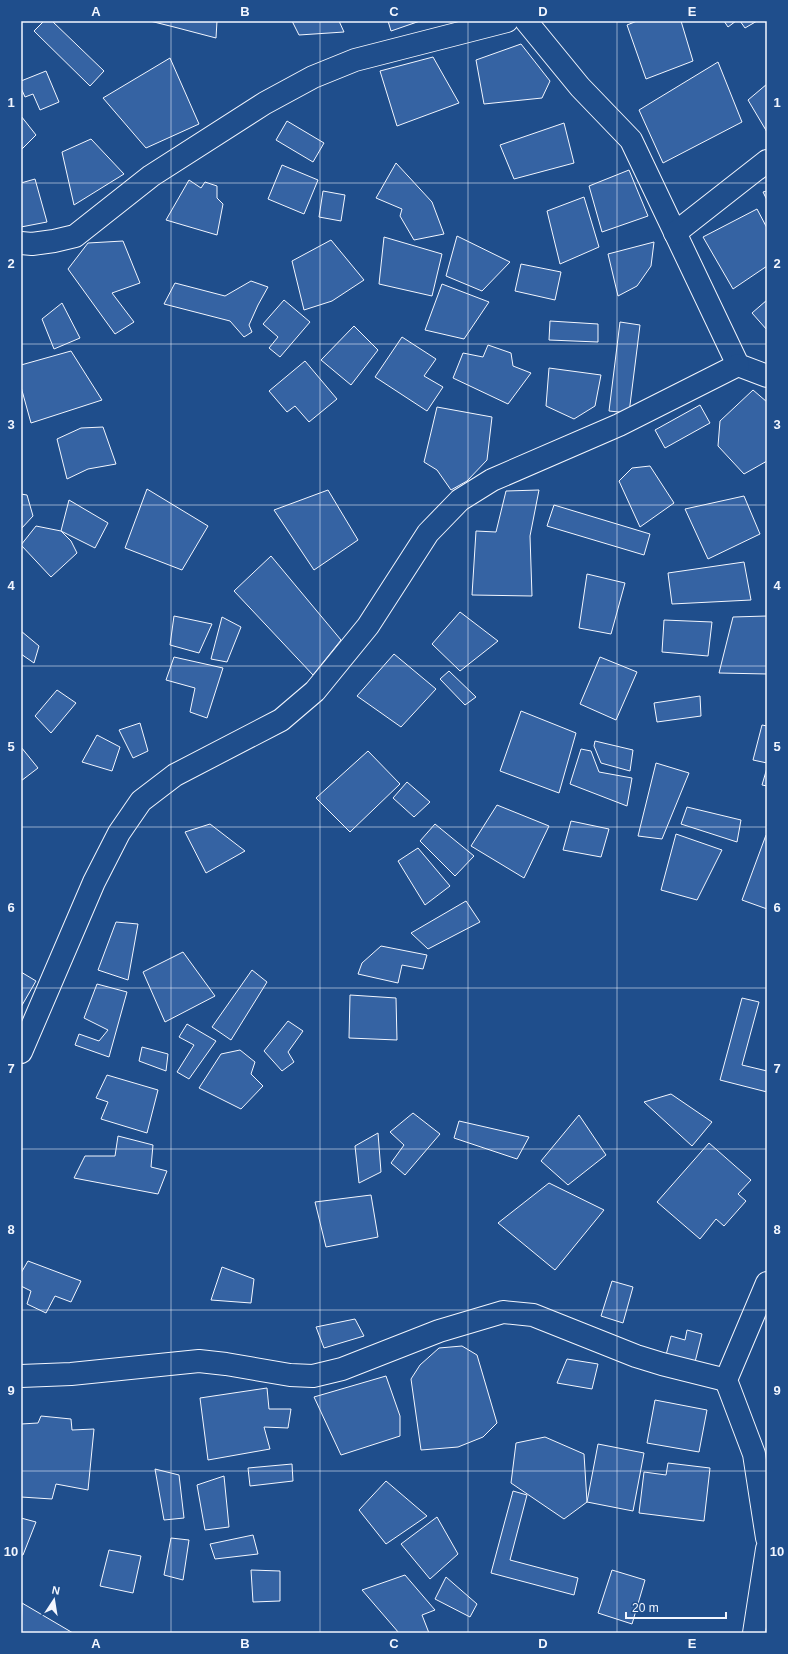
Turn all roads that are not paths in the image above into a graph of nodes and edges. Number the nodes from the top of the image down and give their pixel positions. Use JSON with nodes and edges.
{"nodes":[{"id":1,"x":507,"y":21,"type":"edge"},
{"id":2,"x":526,"y":21,"type":"edge"},
{"id":3,"x":767,"y":161,"type":"edge"},
{"id":4,"x":676,"y":233,"type":"junction"},
{"id":5,"x":21,"y":243,"type":"edge"},
{"id":6,"x":738,"y":365,"type":"junction"},
{"id":7,"x":767,"y":376,"type":"edge"},
{"id":8,"x":21,"y":1052,"type":"edge"},
{"id":9,"x":767,"y":1283,"type":"edge"},
{"id":10,"x":21,"y":1376,"type":"edge"},
{"id":11,"x":726,"y":1380,"type":"junction"},
{"id":12,"x":767,"y":1538,"type":"edge"},
{"id":13,"x":767,"y":1549,"type":"edge"},
{"id":14,"x":754,"y":1633,"type":"edge"}],
"edges":[{"from":1,"to":5,"type":"street"},
{"from":2,"to":4,"type":"street"},
{"from":3,"to":4,"type":"street"},
{"from":4,"to":6,"type":"street"},
{"from":6,"to":7,"type":"street"},
{"from":6,"to":8,"type":"street"},
{"from":9,"to":11,"type":"street"},
{"from":10,"to":11,"type":"street"},
{"from":11,"to":12,"type":"street"},
{"from":13,"to":14,"type":"street"}]}
